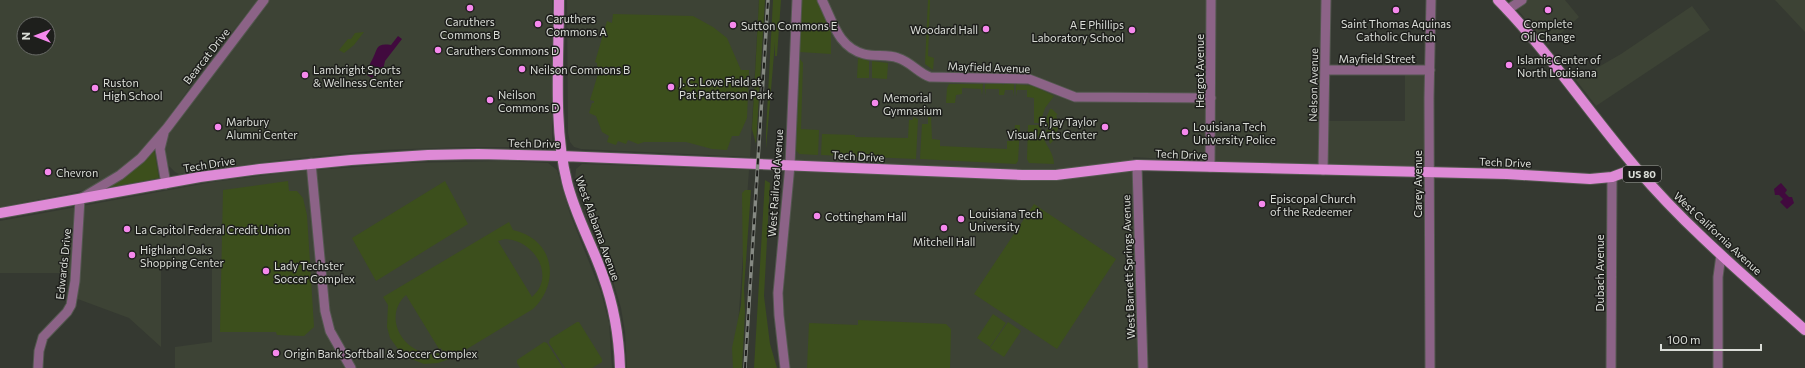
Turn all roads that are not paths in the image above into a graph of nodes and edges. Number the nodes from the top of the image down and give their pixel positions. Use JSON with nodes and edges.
{"nodes":[{"id":1,"x":264,"y":0,"type":"edge"},
{"id":2,"x":559,"y":0,"type":"edge"},
{"id":3,"x":797,"y":0,"type":"edge"},
{"id":4,"x":822,"y":0,"type":"edge"},
{"id":5,"x":1211,"y":0,"type":"edge"},
{"id":6,"x":1326,"y":0,"type":"edge"},
{"id":7,"x":1431,"y":0,"type":"edge"},
{"id":8,"x":1498,"y":0,"type":"edge"},
{"id":9,"x":1522,"y":0,"type":"edge"},
{"id":10,"x":1507,"y":10,"type":"junction"},
{"id":11,"x":1325,"y":70,"type":"junction"},
{"id":12,"x":1430,"y":70,"type":"junction"},
{"id":13,"x":1210,"y":98,"type":"junction"},
{"id":14,"x":167,"y":128,"type":"junction"},
{"id":15,"x":561,"y":156,"type":"junction"},
{"id":16,"x":311,"y":163,"type":"junction"},
{"id":17,"x":790,"y":165,"type":"junction"},
{"id":18,"x":1137,"y":165,"type":"junction"},
{"id":19,"x":1210,"y":167,"type":"junction"},
{"id":20,"x":1636,"y":168,"type":"junction"},
{"id":21,"x":1324,"y":170,"type":"junction"},
{"id":22,"x":1429,"y":172,"type":"junction"},
{"id":23,"x":1612,"y":177,"type":"junction"},
{"id":24,"x":166,"y":184,"type":"junction"},
{"id":25,"x":80,"y":199,"type":"junction"},
{"id":26,"x":0,"y":214,"type":"edge"},
{"id":27,"x":1721,"y":255,"type":"junction"},
{"id":28,"x":1805,"y":330,"type":"edge"},
{"id":29,"x":38,"y":368,"type":"edge"},
{"id":30,"x":351,"y":368,"type":"edge"},
{"id":31,"x":620,"y":368,"type":"edge"},
{"id":32,"x":785,"y":368,"type":"edge"},
{"id":33,"x":1143,"y":368,"type":"edge"},
{"id":34,"x":1430,"y":368,"type":"edge"},
{"id":35,"x":1611,"y":368,"type":"edge"},
{"id":36,"x":1718,"y":368,"type":"edge"}],
"edges":[{"from":1,"to":14,"type":"street","name":"Bearcat Drive"},
{"from":2,"to":15,"type":"main road","name":"West Alabama Avenue"},
{"from":3,"to":17,"type":"street","name":"West Railroad Avenue"},
{"from":4,"to":13,"type":"street","name":"Mayfield Avenue"},
{"from":5,"to":13,"type":"street","name":"Hergot Avenue"},
{"from":6,"to":11,"type":"street","name":"Nelson Avenue"},
{"from":7,"to":12,"type":"street","name":"Carey Avenue"},
{"from":8,"to":10,"type":"main road","name":"West California Avenue","number":"US 80"},
{"from":9,"to":10,"type":"street"},
{"from":10,"to":20,"type":"main road","name":"West California Avenue","number":"US 80"},
{"from":11,"to":12,"type":"street","name":"Mayfield Street"},
{"from":11,"to":21,"type":"street","name":"Nelson Avenue"},
{"from":12,"to":22,"type":"street","name":"Carey Avenue"},
{"from":13,"to":19,"type":"street","name":"Hergot Avenue"},
{"from":14,"to":24,"type":"street","name":"Bearcat Drive"},
{"from":14,"to":25,"type":"street","name":"Bearcat Drive"},
{"from":15,"to":16,"type":"main road","name":"Tech Drive"},
{"from":15,"to":17,"type":"main road","name":"Tech Drive"},
{"from":15,"to":31,"type":"main road","name":"West Alabama Avenue"},
{"from":16,"to":24,"type":"main road","name":"Tech Drive"},
{"from":16,"to":30,"type":"street"},
{"from":17,"to":18,"type":"main road","name":"Tech Drive"},
{"from":17,"to":32,"type":"street","name":"West Railroad Avenue"},
{"from":18,"to":19,"type":"main road","name":"Tech Drive"},
{"from":18,"to":33,"type":"street","name":"West Barnett Springs Avenue"},
{"from":19,"to":21,"type":"main road","name":"Tech Drive"},
{"from":20,"to":23,"type":"main road","name":"Tech Drive"},
{"from":20,"to":27,"type":"main road","name":"West California Avenue","number":"US 80"},
{"from":21,"to":22,"type":"main road","name":"Tech Drive"},
{"from":22,"to":23,"type":"main road","name":"Tech Drive"},
{"from":22,"to":34,"type":"street","name":"Carey Avenue"},
{"from":23,"to":35,"type":"street","name":"Dubach Avenue"},
{"from":24,"to":25,"type":"main road","name":"Tech Drive"},
{"from":25,"to":26,"type":"main road","name":"Tech Drive"},
{"from":25,"to":29,"type":"street","name":"Edwards Drive"},
{"from":27,"to":28,"type":"main road","name":"West California Avenue","number":"US 80"},
{"from":27,"to":36,"type":"street"}]}
